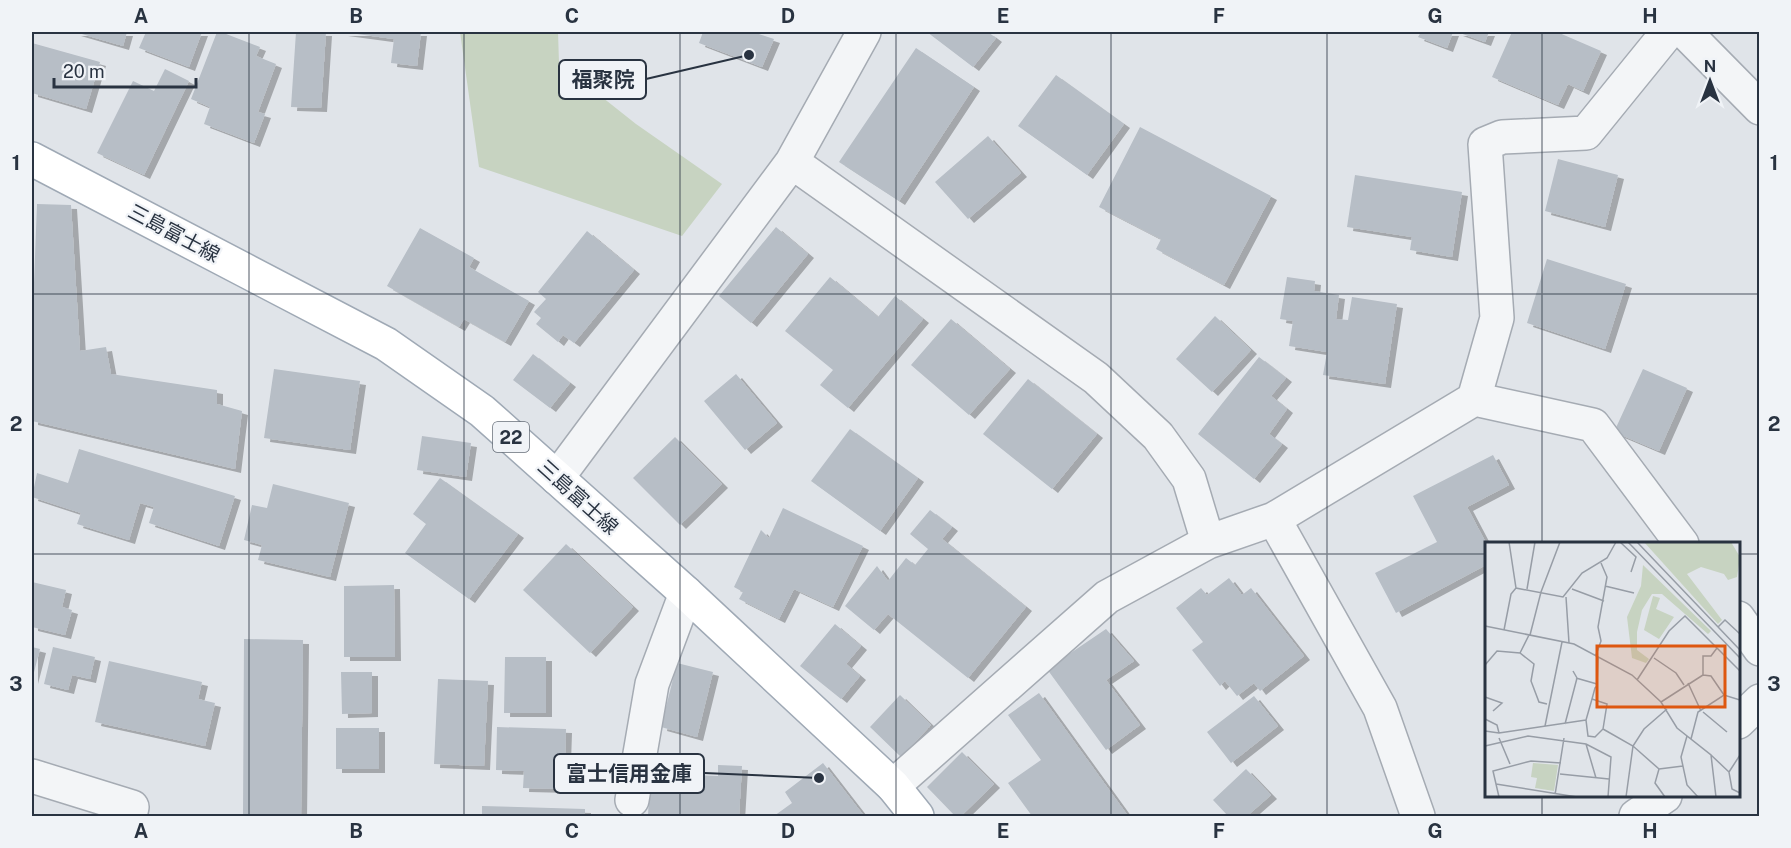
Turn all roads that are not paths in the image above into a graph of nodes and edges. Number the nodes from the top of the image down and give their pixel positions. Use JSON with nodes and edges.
{"nodes":[{"id":1,"x":864,"y":32,"type":"edge"},
{"id":2,"x":1668,"y":32,"type":"edge"},
{"id":3,"x":1685,"y":32,"type":"edge"},
{"id":4,"x":1760,"y":108,"type":"edge"},
{"id":5,"x":32,"y":159,"type":"edge"},
{"id":6,"x":792,"y":162,"type":"junction"},
{"id":7,"x":1474,"y":399,"type":"junction"},
{"id":8,"x":557,"y":478,"type":"junction"},
{"id":9,"x":1274,"y":519,"type":"junction"},
{"id":10,"x":1208,"y":542,"type":"junction"},
{"id":11,"x":1681,"y":542,"type":"edge"},
{"id":12,"x":686,"y":593,"type":"junction"},
{"id":13,"x":1740,"y":621,"type":"edge"},
{"id":14,"x":1760,"y":649,"type":"edge"},
{"id":15,"x":1760,"y":701,"type":"edge"},
{"id":16,"x":1740,"y":720,"type":"edge"},
{"id":17,"x":32,"y":776,"type":"edge"},
{"id":18,"x":893,"y":786,"type":"junction"},
{"id":19,"x":1662,"y":797,"type":"edge"},
{"id":20,"x":632,"y":800,"type":"dead end"},
{"id":21,"x":130,"y":816,"type":"edge"},
{"id":22,"x":918,"y":816,"type":"edge"},
{"id":23,"x":1418,"y":816,"type":"edge"},
{"id":24,"x":1636,"y":816,"type":"edge"}],
"edges":[{"from":1,"to":6,"type":"street"},
{"from":2,"to":7,"type":"street"},
{"from":3,"to":4,"type":"street"},
{"from":5,"to":8,"type":"main road","name":"三島富士線","number":"22"},
{"from":6,"to":8,"type":"street"},
{"from":6,"to":10,"type":"street"},
{"from":7,"to":9,"type":"street"},
{"from":7,"to":11,"type":"street"},
{"from":8,"to":12,"type":"main road","name":"三島富士線","number":"22"},
{"from":9,"to":10,"type":"street"},
{"from":9,"to":23,"type":"street"},
{"from":10,"to":18,"type":"street"},
{"from":12,"to":18,"type":"main road","name":"三島富士線","number":"22"},
{"from":12,"to":20,"type":"street"},
{"from":13,"to":14,"type":"street"},
{"from":15,"to":16,"type":"street"},
{"from":17,"to":21,"type":"street"},
{"from":18,"to":22,"type":"main road","name":"三島富士線","number":"22"},
{"from":19,"to":24,"type":"street"}]}
